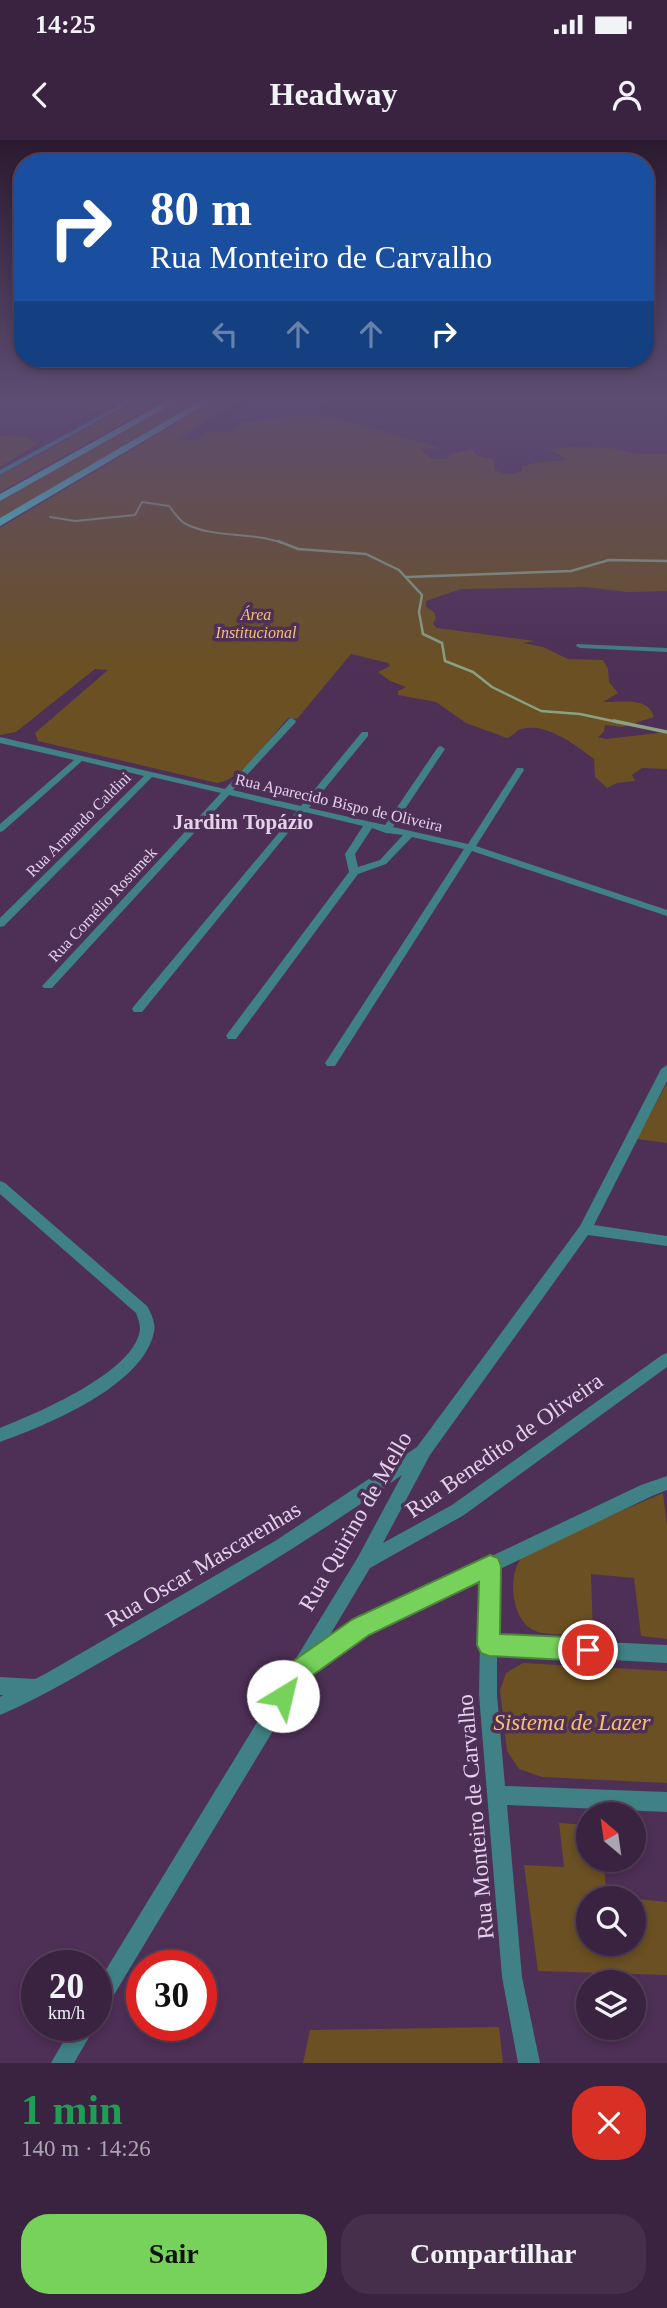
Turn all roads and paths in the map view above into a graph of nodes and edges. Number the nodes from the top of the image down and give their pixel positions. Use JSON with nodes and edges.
{"nodes":[{"id":1,"x":56,"y":490,"type":"edge"},
{"id":2,"x":0,"y":523,"type":"edge"},
{"id":3,"x":580,"y":646,"type":"dead end"},
{"id":4,"x":667,"y":650,"type":"edge"},
{"id":5,"x":292,"y":721,"type":"dead end"},
{"id":6,"x":365,"y":734,"type":"dead end"},
{"id":7,"x":0,"y":740,"type":"edge"},
{"id":8,"x":13,"y":742,"type":"junction"},
{"id":9,"x":441,"y":749,"type":"dead end"},
{"id":10,"x":0,"y":753,"type":"edge"},
{"id":11,"x":80,"y":759,"type":"junction"},
{"id":12,"x":520,"y":770,"type":"dead end"},
{"id":13,"x":149,"y":776,"type":"junction"},
{"id":14,"x":226,"y":793,"type":"junction"},
{"id":15,"x":301,"y":811,"type":"junction"},
{"id":16,"x":368,"y":826,"type":"junction"},
{"id":17,"x":0,"y":829,"type":"edge"},
{"id":18,"x":386,"y":830,"type":"junction"},
{"id":19,"x":408,"y":835,"type":"junction"},
{"id":20,"x":468,"y":847,"type":"junction"},
{"id":21,"x":354,"y":872,"type":"junction"},
{"id":22,"x":667,"y":913,"type":"edge"},
{"id":23,"x":0,"y":924,"type":"edge"},
{"id":24,"x":48,"y":986,"type":"dead end"},
{"id":25,"x":138,"y":1009,"type":"dead end"},
{"id":26,"x":232,"y":1036,"type":"dead end"},
{"id":27,"x":331,"y":1063,"type":"dead end"},
{"id":28,"x":667,"y":1069,"type":"edge"},
{"id":29,"x":1,"y":1188,"type":"edge"},
{"id":30,"x":585,"y":1229,"type":"junction"},
{"id":31,"x":667,"y":1241,"type":"edge"},
{"id":32,"x":667,"y":1359,"type":"edge"},
{"id":33,"x":0,"y":1435,"type":"edge"},
{"id":34,"x":424,"y":1450,"type":"junction"},
{"id":35,"x":667,"y":1483,"type":"edge"},
{"id":36,"x":364,"y":1563,"type":"junction"},
{"id":37,"x":490,"y":1566,"type":"junction"},
{"id":38,"x":489,"y":1645,"type":"junction"},
{"id":39,"x":667,"y":1654,"type":"edge"},
{"id":40,"x":298,"y":1672,"type":"junction"},
{"id":41,"x":2,"y":1702,"type":"edge"},
{"id":42,"x":498,"y":1795,"type":"junction"},
{"id":43,"x":667,"y":1802,"type":"edge"},
{"id":44,"x":112,"y":1980,"type":"edge"},
{"id":45,"x":75,"y":2041,"type":"edge"},
{"id":46,"x":62,"y":2063,"type":"edge"},
{"id":47,"x":528,"y":2063,"type":"edge"}],
"edges":[{"from":1,"to":2,"type":"highway"},
{"from":3,"to":4,"type":"street"},
{"from":5,"to":14,"type":"street","name":"Rua Cornélio Rosumek"},
{"from":6,"to":15,"type":"street"},
{"from":7,"to":8,"type":"street","name":"Rua Aparecido Bispo de Oliveira"},
{"from":8,"to":10,"type":"street"},
{"from":8,"to":11,"type":"street","name":"Rua Aparecido Bispo de Oliveira"},
{"from":9,"to":18,"type":"street"},
{"from":11,"to":13,"type":"street","name":"Rua Aparecido Bispo de Oliveira"},
{"from":11,"to":17,"type":"street"},
{"from":12,"to":20,"type":"street"},
{"from":13,"to":14,"type":"street","name":"Rua Aparecido Bispo de Oliveira"},
{"from":13,"to":23,"type":"street","name":"Rua Armando Caldini"},
{"from":14,"to":15,"type":"street","name":"Rua Aparecido Bispo de Oliveira"},
{"from":14,"to":24,"type":"street","name":"Rua Cornélio Rosumek"},
{"from":15,"to":16,"type":"street","name":"Rua Aparecido Bispo de Oliveira"},
{"from":15,"to":25,"type":"street"},
{"from":16,"to":18,"type":"street","name":"Rua Aparecido Bispo de Oliveira"},
{"from":16,"to":21,"type":"street"},
{"from":18,"to":19,"type":"street","name":"Rua Aparecido Bispo de Oliveira"},
{"from":19,"to":20,"type":"street","name":"Rua Aparecido Bispo de Oliveira"},
{"from":19,"to":21,"type":"street"},
{"from":20,"to":22,"type":"street","name":"Rua Aparecido Bispo de Oliveira"},
{"from":20,"to":27,"type":"street"},
{"from":21,"to":26,"type":"street"},
{"from":28,"to":30,"type":"street","name":"Rua Quirino de Mello"},
{"from":29,"to":33,"type":"street"},
{"from":30,"to":31,"type":"street"},
{"from":30,"to":34,"type":"street","name":"Rua Quirino de Mello"},
{"from":32,"to":36,"type":"street","name":"Rua Benedito de Oliveira"},
{"from":34,"to":36,"type":"street","name":"Rua Quirino de Mello"},
{"from":34,"to":41,"type":"street","name":"Rua Oscar Mascarenhas"},
{"from":35,"to":37,"type":"street"},
{"from":36,"to":40,"type":"street","name":"Rua Quirino de Mello"},
{"from":37,"to":38,"type":"street","name":"Rua Monteiro de Carvalho"},
{"from":37,"to":40,"type":"street"},
{"from":38,"to":39,"type":"street"},
{"from":38,"to":42,"type":"street","name":"Rua Monteiro de Carvalho"},
{"from":40,"to":44,"type":"street","name":"Rua Quirino de Mello"},
{"from":42,"to":43,"type":"street"},
{"from":42,"to":47,"type":"street","name":"Rua Monteiro de Carvalho"},
{"from":45,"to":46,"type":"street"}]}
